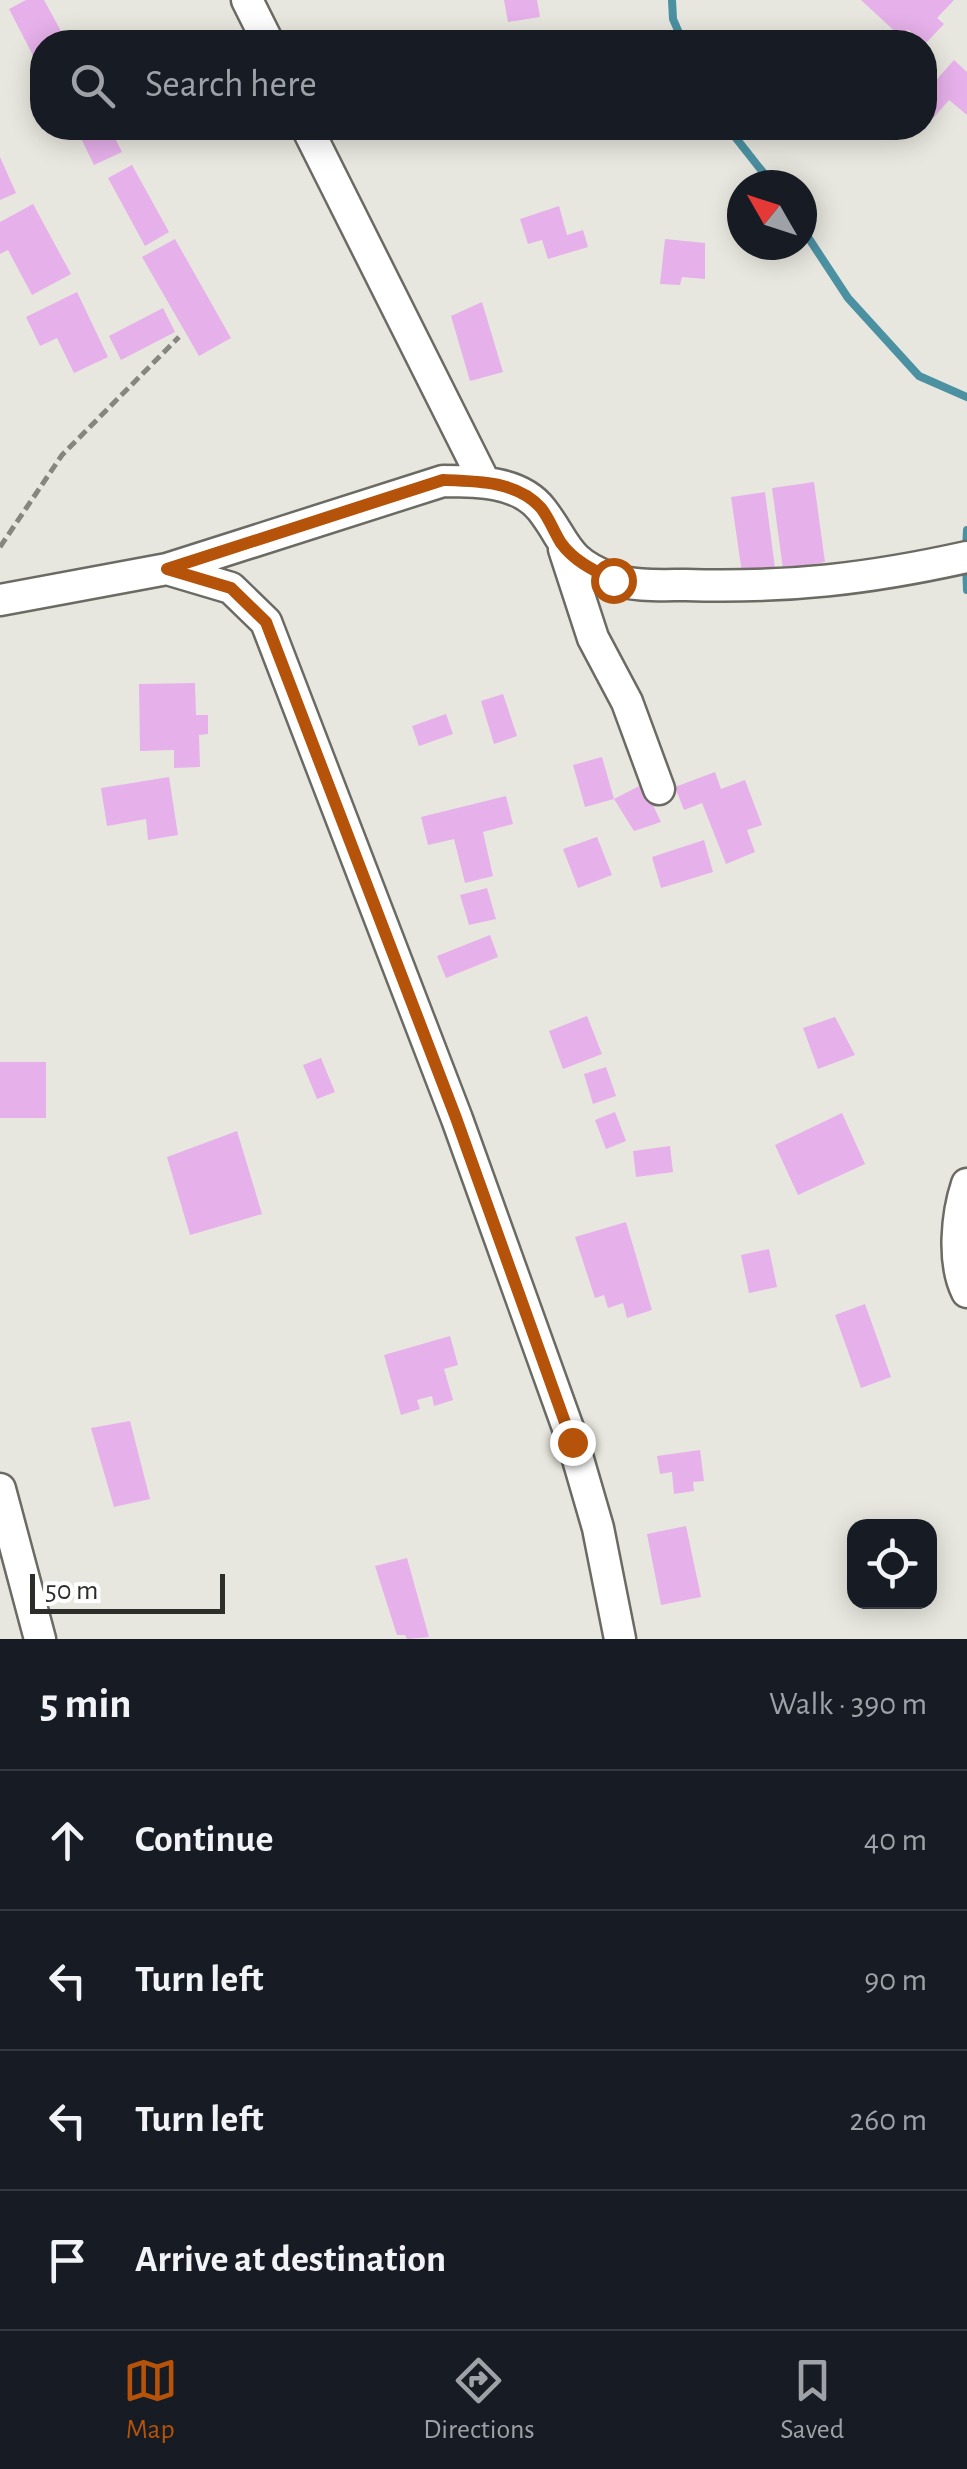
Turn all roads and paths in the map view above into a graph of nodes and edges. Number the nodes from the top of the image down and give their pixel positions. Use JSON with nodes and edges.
{"nodes":[{"id":1,"x":247,"y":0,"type":"edge"},
{"id":2,"x":262,"y":30,"type":"edge"},
{"id":3,"x":313,"y":140,"type":"edge"},
{"id":4,"x":178,"y":337,"type":"dead end"},
{"id":5,"x":484,"y":481,"type":"junction"},
{"id":6,"x":563,"y":546,"type":"junction"},
{"id":7,"x":0,"y":547,"type":"edge"},
{"id":8,"x":967,"y":556,"type":"edge"},
{"id":9,"x":167,"y":569,"type":"junction"},
{"id":10,"x":0,"y":600,"type":"edge"},
{"id":11,"x":659,"y":789,"type":"dead end"},
{"id":12,"x":967,"y":1184,"type":"edge"},
{"id":13,"x":967,"y":1292,"type":"edge"},
{"id":14,"x":0,"y":1489,"type":"edge"},
{"id":15,"x":40,"y":1639,"type":"edge"},
{"id":16,"x":620,"y":1639,"type":"edge"}],
"edges":[{"from":1,"to":2,"type":"street"},
{"from":3,"to":5,"type":"street"},
{"from":4,"to":7,"type":"path"},
{"from":5,"to":6,"type":"street"},
{"from":5,"to":9,"type":"street"},
{"from":6,"to":8,"type":"street"},
{"from":6,"to":11,"type":"street"},
{"from":9,"to":10,"type":"street"},
{"from":9,"to":16,"type":"street"},
{"from":12,"to":13,"type":"street"},
{"from":14,"to":15,"type":"street"}]}
